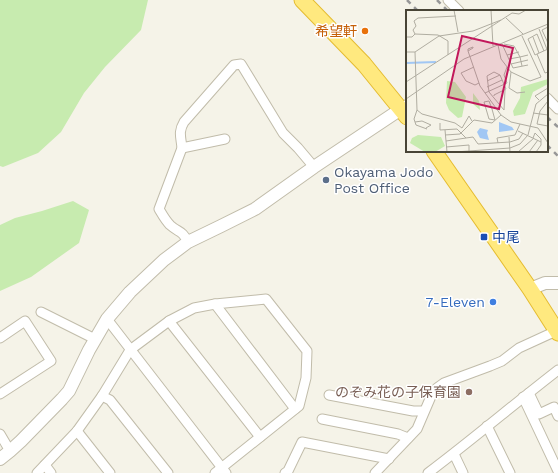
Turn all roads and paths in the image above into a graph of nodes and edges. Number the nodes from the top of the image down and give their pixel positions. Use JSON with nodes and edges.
{"nodes":[{"id":1,"x":302,"y":0,"type":"edge"},
{"id":2,"x":448,"y":0,"type":"edge"},
{"id":3,"x":458,"y":10,"type":"edge"},
{"id":4,"x":548,"y":99,"type":"edge"},
{"id":5,"x":558,"y":109,"type":"edge"},
{"id":6,"x":405,"y":111,"type":"edge"},
{"id":7,"x":225,"y":139,"type":"dead end"},
{"id":8,"x":182,"y":148,"type":"junction"},
{"id":9,"x":435,"y":152,"type":"edge"},
{"id":10,"x":314,"y":167,"type":"junction"},
{"id":11,"x":188,"y":242,"type":"junction"},
{"id":12,"x":558,"y":283,"type":"edge"},
{"id":13,"x":530,"y":289,"type":"junction"},
{"id":14,"x":215,"y":304,"type":"junction"},
{"id":15,"x":41,"y":312,"type":"dead end"},
{"id":16,"x":107,"y":319,"type":"junction"},
{"id":17,"x":169,"y":321,"type":"junction"},
{"id":18,"x":557,"y":332,"type":"edge"},
{"id":19,"x":0,"y":338,"type":"edge"},
{"id":20,"x":95,"y":339,"type":"junction"},
{"id":21,"x":130,"y":350,"type":"junction"},
{"id":22,"x":558,"y":370,"type":"edge"},
{"id":23,"x":0,"y":394,"type":"edge"},
{"id":24,"x":329,"y":395,"type":"dead end"},
{"id":25,"x":526,"y":395,"type":"junction"},
{"id":26,"x":102,"y":396,"type":"junction"},
{"id":27,"x":295,"y":409,"type":"junction"},
{"id":28,"x":424,"y":411,"type":"junction"},
{"id":29,"x":558,"y":416,"type":"edge"},
{"id":30,"x":322,"y":419,"type":"dead end"},
{"id":31,"x":487,"y":426,"type":"junction"},
{"id":32,"x":77,"y":432,"type":"junction"},
{"id":33,"x":0,"y":434,"type":"edge"},
{"id":34,"x":260,"y":437,"type":"junction"},
{"id":35,"x":408,"y":438,"type":"junction"},
{"id":36,"x":10,"y":451,"type":"junction"},
{"id":37,"x":454,"y":454,"type":"junction"},
{"id":38,"x":0,"y":459,"type":"edge"},
{"id":39,"x":389,"y":459,"type":"junction"},
{"id":40,"x":45,"y":465,"type":"junction"},
{"id":41,"x":221,"y":471,"type":"edge"},
{"id":42,"x":558,"y":471,"type":"edge"},
{"id":43,"x":37,"y":473,"type":"edge"},
{"id":44,"x":51,"y":473,"type":"edge"},
{"id":45,"x":110,"y":473,"type":"edge"},
{"id":46,"x":168,"y":473,"type":"edge"},
{"id":47,"x":285,"y":473,"type":"edge"},
{"id":48,"x":375,"y":473,"type":"edge"},
{"id":49,"x":428,"y":473,"type":"edge"},
{"id":50,"x":463,"y":473,"type":"edge"},
{"id":51,"x":510,"y":473,"type":"edge"}],
"edges":[{"from":1,"to":6,"type":"highway"},
{"from":2,"to":3,"type":"street"},
{"from":4,"to":5,"type":"street"},
{"from":6,"to":10,"type":"street"},
{"from":7,"to":8,"type":"street"},
{"from":8,"to":10,"type":"street"},
{"from":8,"to":11,"type":"street"},
{"from":9,"to":13,"type":"highway"},
{"from":10,"to":11,"type":"street"},
{"from":11,"to":16,"type":"street"},
{"from":12,"to":13,"type":"street"},
{"from":13,"to":18,"type":"highway"},
{"from":14,"to":17,"type":"street"},
{"from":14,"to":27,"type":"street"},
{"from":14,"to":27,"type":"street"},
{"from":15,"to":20,"type":"street"},
{"from":16,"to":20,"type":"street"},
{"from":16,"to":21,"type":"street"},
{"from":17,"to":21,"type":"street"},
{"from":17,"to":34,"type":"street"},
{"from":18,"to":28,"type":"street"},
{"from":19,"to":23,"type":"street"},
{"from":20,"to":36,"type":"street"},
{"from":21,"to":26,"type":"street"},
{"from":21,"to":41,"type":"street"},
{"from":22,"to":25,"type":"street"},
{"from":24,"to":28,"type":"street"},
{"from":25,"to":29,"type":"street"},
{"from":25,"to":31,"type":"street"},
{"from":25,"to":42,"type":"street"},
{"from":26,"to":32,"type":"street"},
{"from":26,"to":46,"type":"street"},
{"from":27,"to":34,"type":"street"},
{"from":28,"to":35,"type":"street"},
{"from":30,"to":35,"type":"street"},
{"from":31,"to":37,"type":"street"},
{"from":31,"to":51,"type":"street"},
{"from":32,"to":40,"type":"street"},
{"from":32,"to":45,"type":"street"},
{"from":33,"to":36,"type":"street"},
{"from":34,"to":41,"type":"street"},
{"from":35,"to":39,"type":"street"},
{"from":36,"to":38,"type":"street"},
{"from":37,"to":49,"type":"street"},
{"from":37,"to":50,"type":"street"},
{"from":39,"to":47,"type":"street"},
{"from":39,"to":48,"type":"street"},
{"from":40,"to":43,"type":"street"},
{"from":40,"to":44,"type":"street"}]}
